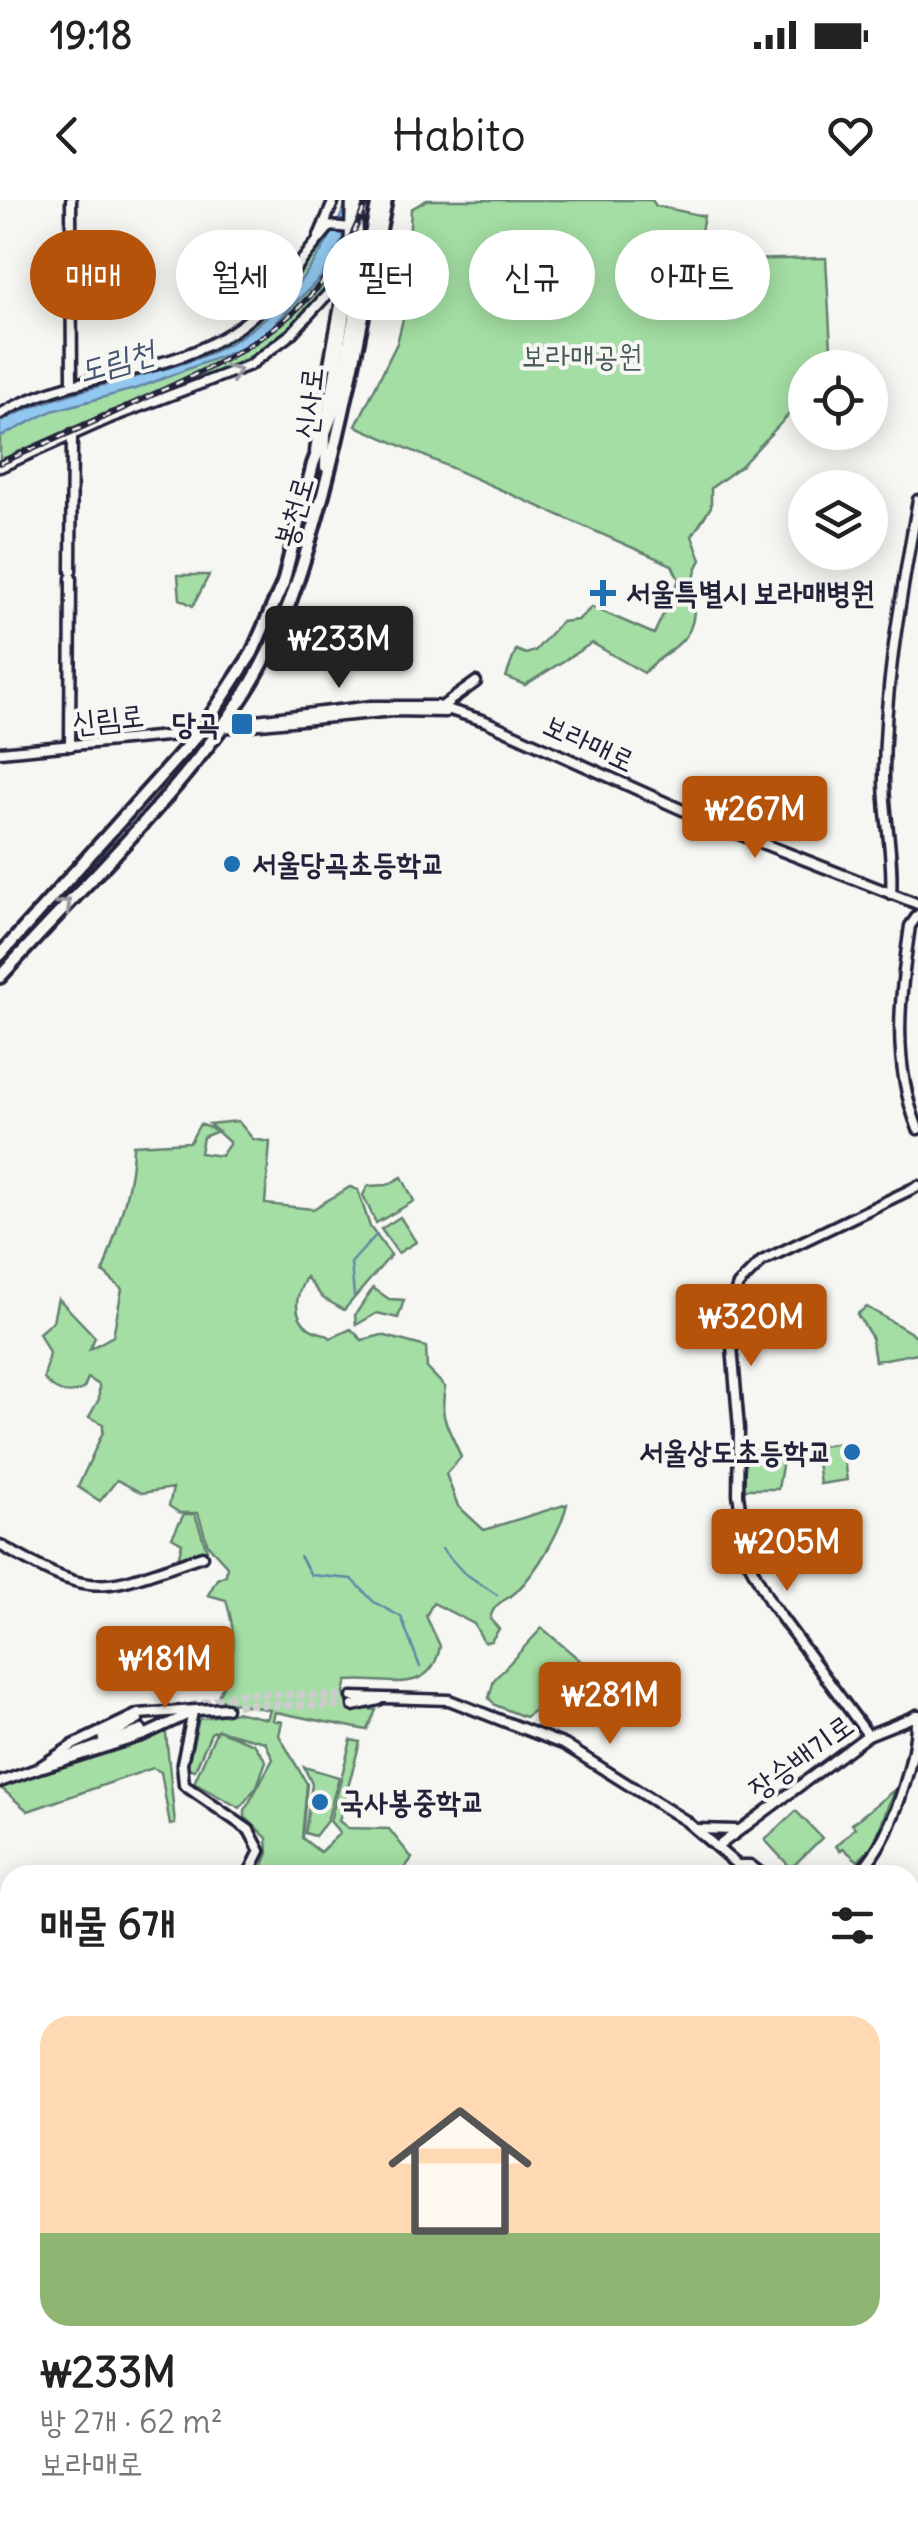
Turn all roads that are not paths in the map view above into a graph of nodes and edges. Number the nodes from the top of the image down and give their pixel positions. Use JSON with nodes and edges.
{"nodes":[{"id":1,"x":71,"y":200,"type":"edge"},
{"id":2,"x":334,"y":200,"type":"edge"},
{"id":3,"x":354,"y":200,"type":"edge"},
{"id":4,"x":378,"y":200,"type":"edge"},
{"id":5,"x":386,"y":200,"type":"edge"},
{"id":6,"x":351,"y":228,"type":"joint"},
{"id":7,"x":352,"y":230,"type":"edge"},
{"id":8,"x":318,"y":241,"type":"junction"},
{"id":9,"x":323,"y":299,"type":"edge"},
{"id":10,"x":338,"y":320,"type":"edge"},
{"id":11,"x":341,"y":320,"type":"edge"},
{"id":12,"x":72,"y":382,"type":"junction"},
{"id":13,"x":0,"y":414,"type":"edge"},
{"id":14,"x":326,"y":427,"type":"junction"},
{"id":15,"x":72,"y":434,"type":"junction"},
{"id":16,"x":313,"y":464,"type":"junction"},
{"id":17,"x":0,"y":467,"type":"edge"},
{"id":18,"x":323,"y":493,"type":"junction"},
{"id":19,"x":918,"y":500,"type":"edge"},
{"id":20,"x":916,"y":531,"type":"edge"},
{"id":21,"x":293,"y":553,"type":"junction"},
{"id":22,"x":308,"y":555,"type":"junction"},
{"id":23,"x":476,"y":682,"type":"dead end"},
{"id":24,"x":437,"y":706,"type":"junction"},
{"id":25,"x":464,"y":713,"type":"junction"},
{"id":26,"x":221,"y":728,"type":"junction"},
{"id":27,"x":200,"y":732,"type":"junction"},
{"id":28,"x":70,"y":746,"type":"junction"},
{"id":29,"x":0,"y":752,"type":"edge"},
{"id":30,"x":129,"y":812,"type":"junction"},
{"id":31,"x":140,"y":822,"type":"junction"},
{"id":32,"x":96,"y":848,"type":"junction"},
{"id":33,"x":108,"y":857,"type":"junction"},
{"id":34,"x":891,"y":894,"type":"junction"},
{"id":35,"x":918,"y":904,"type":"edge"},
{"id":36,"x":918,"y":915,"type":"edge"},
{"id":37,"x":0,"y":955,"type":"edge"},
{"id":38,"x":0,"y":977,"type":"edge"},
{"id":39,"x":918,"y":1128,"type":"edge"},
{"id":40,"x":918,"y":1186,"type":"edge"},
{"id":41,"x":0,"y":1545,"type":"edge"},
{"id":42,"x":202,"y":1556,"type":"dead end"},
{"id":43,"x":353,"y":1701,"type":"tunnel mouth"},
{"id":44,"x":226,"y":1708,"type":"dead end"},
{"id":45,"x":193,"y":1712,"type":"junction"},
{"id":46,"x":917,"y":1715,"type":"edge"},
{"id":47,"x":138,"y":1717,"type":"junction"},
{"id":48,"x":144,"y":1731,"type":"junction"},
{"id":49,"x":868,"y":1735,"type":"junction"},
{"id":50,"x":84,"y":1749,"type":"junction"},
{"id":51,"x":38,"y":1768,"type":"junction"},
{"id":52,"x":0,"y":1782,"type":"edge"},
{"id":53,"x":696,"y":1829,"type":"junction"},
{"id":54,"x":737,"y":1830,"type":"junction"},
{"id":55,"x":717,"y":1847,"type":"junction"},
{"id":56,"x":253,"y":1865,"type":"edge"},
{"id":57,"x":733,"y":1865,"type":"edge"},
{"id":58,"x":865,"y":1865,"type":"edge"}],
"edges":[{"from":1,"to":12,"type":"main road"},
{"from":2,"to":8,"type":"main road"},
{"from":3,"to":6,"type":"main road","name":"신사로"},
{"from":3,"to":7,"type":"main road","name":"신사로"},
{"from":4,"to":14,"type":"main road","name":"봉천로"},
{"from":5,"to":18,"type":"main road","name":"봉천로"},
{"from":6,"to":8,"type":"main road"},
{"from":8,"to":12,"type":"main road"},
{"from":15,"to":9,"type":"main road","one_way":true},
{"from":10,"to":16,"type":"main road","name":"신사로"},
{"from":11,"to":14,"type":"main road","name":"신사로"},
{"from":12,"to":13,"type":"main road"},
{"from":14,"to":16,"type":"main road","name":"봉천로"},
{"from":14,"to":18,"type":"main road","name":"신사로"},
{"from":15,"to":17,"type":"main road"},
{"from":15,"to":28,"type":"main road"},
{"from":16,"to":21,"type":"main road","name":"봉천로"},
{"from":18,"to":22,"type":"main road","name":"봉천로"},
{"from":19,"to":20,"type":"main road"},
{"from":20,"to":34,"type":"main road"},
{"from":21,"to":22,"type":"main road"},
{"from":21,"to":27,"type":"main road","name":"봉천로"},
{"from":22,"to":26,"type":"main road","name":"봉천로"},
{"from":23,"to":24,"type":"main road"},
{"from":24,"to":25,"type":"main road","name":"보라매로"},
{"from":24,"to":26,"type":"main road","name":"보라매로"},
{"from":25,"to":26,"type":"main road","name":"보라매로"},
{"from":25,"to":34,"type":"main road","name":"보라매로"},
{"from":26,"to":27,"type":"main road","name":"신림로"},
{"from":26,"to":31,"type":"main road","name":"봉천로"},
{"from":27,"to":28,"type":"main road","name":"신림로"},
{"from":27,"to":30,"type":"main road","name":"봉천로"},
{"from":28,"to":29,"type":"main road","name":"신림로"},
{"from":30,"to":31,"type":"main road"},
{"from":30,"to":32,"type":"main road","name":"봉천로"},
{"from":31,"to":33,"type":"main road","name":"봉천로"},
{"from":32,"to":33,"type":"main road"},
{"from":32,"to":37,"type":"main road","name":"봉천로"},
{"from":38,"to":33,"type":"main road","name":"봉천로","one_way":true},
{"from":34,"to":35,"type":"main road","name":"보라매로"},
{"from":36,"to":39,"type":"main road"},
{"from":40,"to":49,"type":"main road"},
{"from":41,"to":42,"type":"main road"},
{"from":43,"to":53,"type":"main road"},
{"from":44,"to":45,"type":"main road"},
{"from":45,"to":47,"type":"main road"},
{"from":45,"to":48,"type":"main road"},
{"from":45,"to":56,"type":"main road"},
{"from":46,"to":49,"type":"main road","name":"장승배기로"},
{"from":46,"to":58,"type":"main road"},
{"from":47,"to":48,"type":"main road"},
{"from":47,"to":50,"type":"main road"},
{"from":47,"to":51,"type":"main road"},
{"from":48,"to":50,"type":"main road"},
{"from":48,"to":51,"type":"main road"},
{"from":49,"to":54,"type":"main road","name":"장승배기로"},
{"from":50,"to":51,"type":"main road"},
{"from":51,"to":52,"type":"main road"},
{"from":53,"to":54,"type":"main road"},
{"from":53,"to":55,"type":"main road"},
{"from":54,"to":55,"type":"main road","name":"장승배기로"},
{"from":55,"to":57,"type":"main road"}]}
